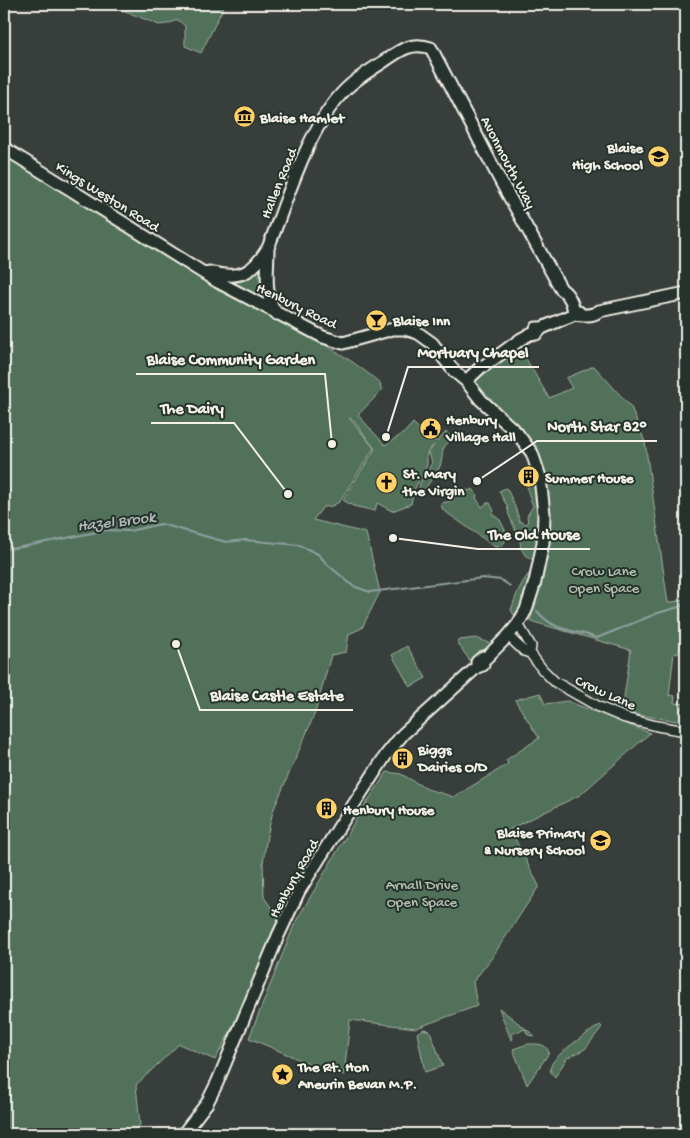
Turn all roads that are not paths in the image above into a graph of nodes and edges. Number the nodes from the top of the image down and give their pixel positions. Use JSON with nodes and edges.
{"nodes":[{"id":1,"x":431,"y":48,"type":"joint"},
{"id":2,"x":4,"y":148,"type":"edge"},
{"id":3,"x":268,"y":248,"type":"junction"},
{"id":4,"x":198,"y":268,"type":"junction"},
{"id":5,"x":686,"y":293,"type":"edge"},
{"id":6,"x":277,"y":314,"type":"junction"},
{"id":7,"x":574,"y":314,"type":"junction"},
{"id":8,"x":462,"y":379,"type":"junction"},
{"id":9,"x":518,"y":624,"type":"junction"},
{"id":10,"x":508,"y":636,"type":"junction"},
{"id":11,"x":530,"y":652,"type":"junction"},
{"id":12,"x":686,"y":731,"type":"edge"},
{"id":13,"x":183,"y":1134,"type":"edge"}],
"edges":[{"from":1,"to":3,"type":"main road","name":"Hallen Road"},
{"from":1,"to":7,"type":"main road","name":"Avonmouth Way"},
{"from":2,"to":4,"type":"main road","name":"Kings Weston Road"},
{"from":3,"to":4,"type":"main road","name":"Hallen Road"},
{"from":3,"to":6,"type":"main road","name":"Hallen Road"},
{"from":4,"to":6,"type":"main road","name":"Henbury Road"},
{"from":5,"to":7,"type":"main road"},
{"from":6,"to":8,"type":"main road","name":"Henbury Road"},
{"from":7,"to":8,"type":"main road"},
{"from":8,"to":9,"type":"main road","name":"Henbury Road"},
{"from":9,"to":10,"type":"main road","name":"Henbury Road"},
{"from":9,"to":11,"type":"street","name":"Crow Lane"},
{"from":10,"to":11,"type":"street","name":"Crow Lane"},
{"from":10,"to":13,"type":"main road","name":"Henbury Road"},
{"from":11,"to":12,"type":"street","name":"Crow Lane"}]}
